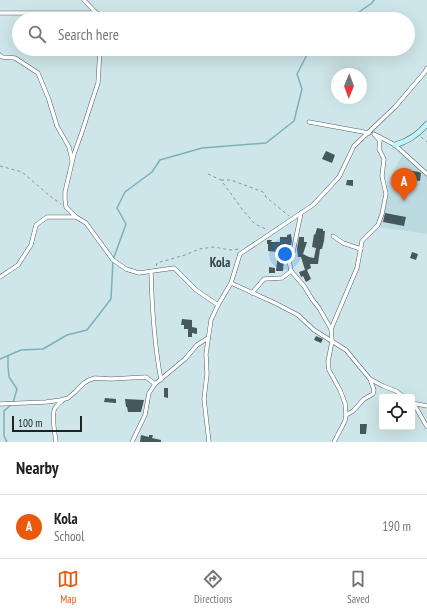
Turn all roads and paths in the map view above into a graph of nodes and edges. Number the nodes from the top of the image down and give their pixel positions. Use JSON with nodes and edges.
{"nodes":[{"id":1,"x":84,"y":0,"type":"edge"},
{"id":2,"x":96,"y":12,"type":"edge"},
{"id":3,"x":0,"y":14,"type":"edge"},
{"id":4,"x":12,"y":14,"type":"edge"},
{"id":5,"x":0,"y":55,"type":"edge"},
{"id":6,"x":100,"y":56,"type":"edge"},
{"id":7,"x":427,"y":68,"type":"edge"},
{"id":8,"x":309,"y":122,"type":"dead end"},
{"id":9,"x":427,"y":124,"type":"edge"},
{"id":10,"x":368,"y":133,"type":"junction"},
{"id":11,"x":374,"y":134,"type":"junction"},
{"id":12,"x":418,"y":134,"type":"junction"},
{"id":13,"x":427,"y":142,"type":"edge"},
{"id":14,"x":395,"y":145,"type":"junction"},
{"id":15,"x":72,"y":161,"type":"junction"},
{"id":16,"x":0,"y":166,"type":"edge"},
{"id":17,"x":208,"y":174,"type":"dead end"},
{"id":18,"x":427,"y":174,"type":"edge"},
{"id":19,"x":221,"y":180,"type":"junction"},
{"id":20,"x":66,"y":207,"type":"junction"},
{"id":21,"x":301,"y":213,"type":"junction"},
{"id":22,"x":76,"y":217,"type":"junction"},
{"id":23,"x":292,"y":219,"type":"junction"},
{"id":24,"x":272,"y":232,"type":"junction"},
{"id":25,"x":333,"y":236,"type":"dead end"},
{"id":26,"x":248,"y":248,"type":"junction"},
{"id":27,"x":361,"y":249,"type":"junction"},
{"id":28,"x":291,"y":271,"type":"junction"},
{"id":29,"x":151,"y":272,"type":"junction"},
{"id":30,"x":0,"y":277,"type":"edge"},
{"id":31,"x":231,"y":283,"type":"junction"},
{"id":32,"x":252,"y":293,"type":"junction"},
{"id":33,"x":218,"y":304,"type":"junction"},
{"id":34,"x":331,"y":329,"type":"junction"},
{"id":35,"x":208,"y":338,"type":"junction"},
{"id":36,"x":332,"y":342,"type":"junction"},
{"id":37,"x":370,"y":379,"type":"junction"},
{"id":38,"x":161,"y":380,"type":"junction"},
{"id":39,"x":155,"y":384,"type":"junction"},
{"id":40,"x":400,"y":394,"type":"edge"},
{"id":41,"x":68,"y":398,"type":"junction"},
{"id":42,"x":415,"y":403,"type":"edge"},
{"id":43,"x":1,"y":404,"type":"edge"},
{"id":44,"x":415,"y":406,"type":"edge"},
{"id":45,"x":427,"y":406,"type":"edge"},
{"id":46,"x":346,"y":416,"type":"junction"},
{"id":47,"x":427,"y":427,"type":"edge"},
{"id":48,"x":56,"y":442,"type":"edge"},
{"id":49,"x":132,"y":442,"type":"edge"},
{"id":50,"x":209,"y":442,"type":"edge"},
{"id":51,"x":334,"y":442,"type":"edge"}],
"edges":[{"from":1,"to":2,"type":"street"},
{"from":3,"to":4,"type":"street"},
{"from":5,"to":15,"type":"street"},
{"from":6,"to":15,"type":"street"},
{"from":7,"to":10,"type":"street"},
{"from":8,"to":10,"type":"street"},
{"from":9,"to":12,"type":"street"},
{"from":10,"to":11,"type":"street"},
{"from":10,"to":21,"type":"street"},
{"from":11,"to":14,"type":"street"},
{"from":11,"to":27,"type":"street"},
{"from":12,"to":13,"type":"path"},
{"from":12,"to":14,"type":"street"},
{"from":14,"to":18,"type":"street"},
{"from":15,"to":20,"type":"street"},
{"from":16,"to":20,"type":"path"},
{"from":17,"to":19,"type":"path"},
{"from":19,"to":23,"type":"path"},
{"from":19,"to":24,"type":"path"},
{"from":20,"to":22,"type":"street"},
{"from":21,"to":23,"type":"street"},
{"from":21,"to":28,"type":"street"},
{"from":22,"to":29,"type":"street"},
{"from":22,"to":30,"type":"street"},
{"from":23,"to":24,"type":"street"},
{"from":24,"to":26,"type":"street"},
{"from":25,"to":27,"type":"street"},
{"from":26,"to":29,"type":"path"},
{"from":26,"to":31,"type":"street"},
{"from":27,"to":34,"type":"street"},
{"from":28,"to":32,"type":"street"},
{"from":28,"to":34,"type":"street"},
{"from":29,"to":33,"type":"street"},
{"from":29,"to":38,"type":"street"},
{"from":31,"to":32,"type":"street"},
{"from":31,"to":33,"type":"street"},
{"from":32,"to":36,"type":"street"},
{"from":33,"to":35,"type":"street"},
{"from":34,"to":36,"type":"street"},
{"from":35,"to":38,"type":"street"},
{"from":35,"to":50,"type":"street"},
{"from":36,"to":37,"type":"street"},
{"from":36,"to":46,"type":"street"},
{"from":37,"to":40,"type":"street"},
{"from":37,"to":46,"type":"street"},
{"from":38,"to":39,"type":"street"},
{"from":39,"to":41,"type":"street"},
{"from":39,"to":49,"type":"street"},
{"from":41,"to":43,"type":"street"},
{"from":41,"to":48,"type":"street"},
{"from":42,"to":45,"type":"street"},
{"from":44,"to":47,"type":"street"},
{"from":46,"to":51,"type":"street"}]}
